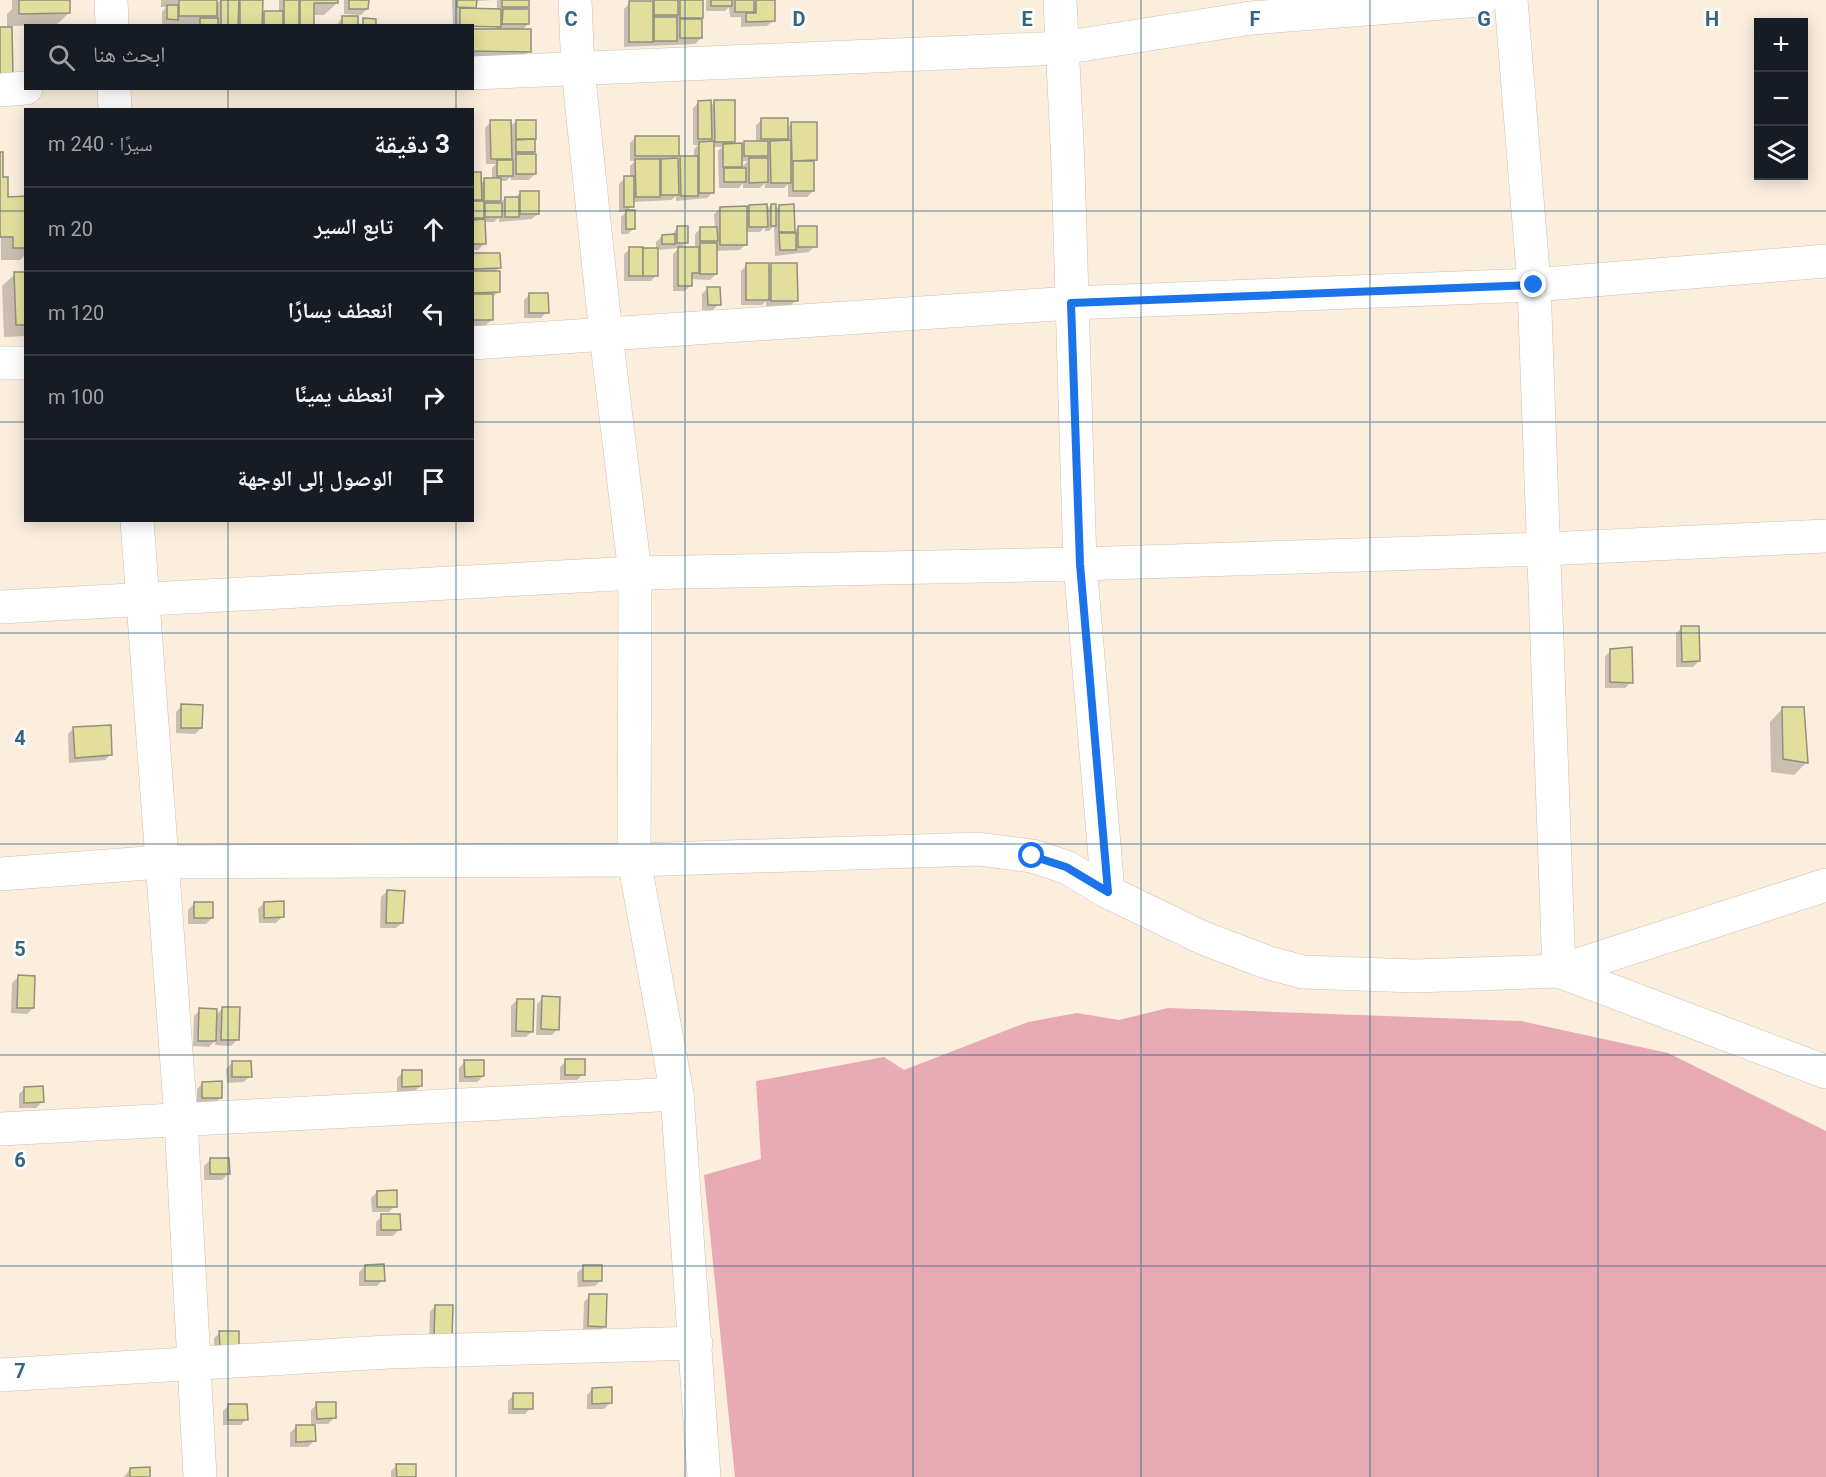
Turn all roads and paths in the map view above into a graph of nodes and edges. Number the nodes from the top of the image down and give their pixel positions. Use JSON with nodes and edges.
{"nodes":[{"id":1,"x":111,"y":0,"type":"edge"},
{"id":2,"x":575,"y":0,"type":"edge"},
{"id":3,"x":1060,"y":0,"type":"edge"},
{"id":4,"x":1481,"y":0,"type":"edge"},
{"id":5,"x":1511,"y":0,"type":"edge"},
{"id":6,"x":112,"y":24,"type":"edge"},
{"id":7,"x":1062,"y":48,"type":"junction"},
{"id":8,"x":578,"y":70,"type":"junction"},
{"id":9,"x":474,"y":73,"type":"edge"},
{"id":10,"x":24,"y":88,"type":"edge"},
{"id":11,"x":0,"y":90,"type":"edge"},
{"id":12,"x":114,"y":90,"type":"edge"},
{"id":13,"x":115,"y":108,"type":"edge"},
{"id":14,"x":1826,"y":261,"type":"edge"},
{"id":15,"x":1534,"y":285,"type":"junction"},
{"id":16,"x":1071,"y":303,"type":"junction"},
{"id":17,"x":606,"y":335,"type":"junction"},
{"id":18,"x":474,"y":343,"type":"edge"},
{"id":19,"x":0,"y":363,"type":"edge"},
{"id":20,"x":24,"y":363,"type":"edge"},
{"id":21,"x":137,"y":522,"type":"edge"},
{"id":22,"x":1826,"y":536,"type":"edge"},
{"id":23,"x":1545,"y":549,"type":"junction"},
{"id":24,"x":1080,"y":564,"type":"junction"},
{"id":25,"x":635,"y":573,"type":"junction"},
{"id":26,"x":143,"y":600,"type":"junction"},
{"id":27,"x":0,"y":607,"type":"edge"},
{"id":28,"x":634,"y":860,"type":"junction"},
{"id":29,"x":161,"y":862,"type":"junction"},
{"id":30,"x":0,"y":874,"type":"edge"},
{"id":31,"x":1826,"y":885,"type":"edge"},
{"id":32,"x":1108,"y":892,"type":"junction"},
{"id":33,"x":1559,"y":971,"type":"junction"},
{"id":34,"x":1826,"y":1072,"type":"edge"},
{"id":35,"x":677,"y":1094,"type":"junction"},
{"id":36,"x":181,"y":1119,"type":"junction"},
{"id":37,"x":0,"y":1129,"type":"edge"},
{"id":38,"x":696,"y":1343,"type":"junction"},
{"id":39,"x":194,"y":1364,"type":"junction"},
{"id":40,"x":0,"y":1375,"type":"edge"},
{"id":41,"x":200,"y":1477,"type":"edge"},
{"id":42,"x":704,"y":1477,"type":"edge"}],
"edges":[{"from":1,"to":6,"type":"street"},
{"from":2,"to":8,"type":"street"},
{"from":3,"to":7,"type":"street"},
{"from":4,"to":7,"type":"street"},
{"from":5,"to":15,"type":"street"},
{"from":7,"to":8,"type":"street"},
{"from":7,"to":16,"type":"street"},
{"from":8,"to":9,"type":"street"},
{"from":8,"to":17,"type":"street"},
{"from":10,"to":11,"type":"street"},
{"from":12,"to":13,"type":"street"},
{"from":14,"to":15,"type":"street"},
{"from":15,"to":16,"type":"street"},
{"from":15,"to":23,"type":"street"},
{"from":16,"to":17,"type":"street"},
{"from":16,"to":24,"type":"street"},
{"from":17,"to":18,"type":"street"},
{"from":17,"to":25,"type":"street"},
{"from":19,"to":20,"type":"street"},
{"from":21,"to":26,"type":"street"},
{"from":22,"to":23,"type":"street"},
{"from":23,"to":24,"type":"street"},
{"from":23,"to":33,"type":"street"},
{"from":24,"to":25,"type":"street"},
{"from":24,"to":32,"type":"street"},
{"from":25,"to":26,"type":"street"},
{"from":25,"to":28,"type":"street"},
{"from":26,"to":27,"type":"street"},
{"from":26,"to":29,"type":"street"},
{"from":28,"to":29,"type":"street"},
{"from":28,"to":32,"type":"street"},
{"from":28,"to":35,"type":"street"},
{"from":29,"to":30,"type":"street"},
{"from":29,"to":36,"type":"street"},
{"from":31,"to":33,"type":"street"},
{"from":32,"to":33,"type":"street"},
{"from":33,"to":34,"type":"street"},
{"from":35,"to":36,"type":"street"},
{"from":35,"to":38,"type":"street"},
{"from":36,"to":37,"type":"street"},
{"from":36,"to":39,"type":"street"},
{"from":38,"to":39,"type":"street"},
{"from":38,"to":42,"type":"street"},
{"from":39,"to":40,"type":"street"},
{"from":39,"to":41,"type":"street"}]}
